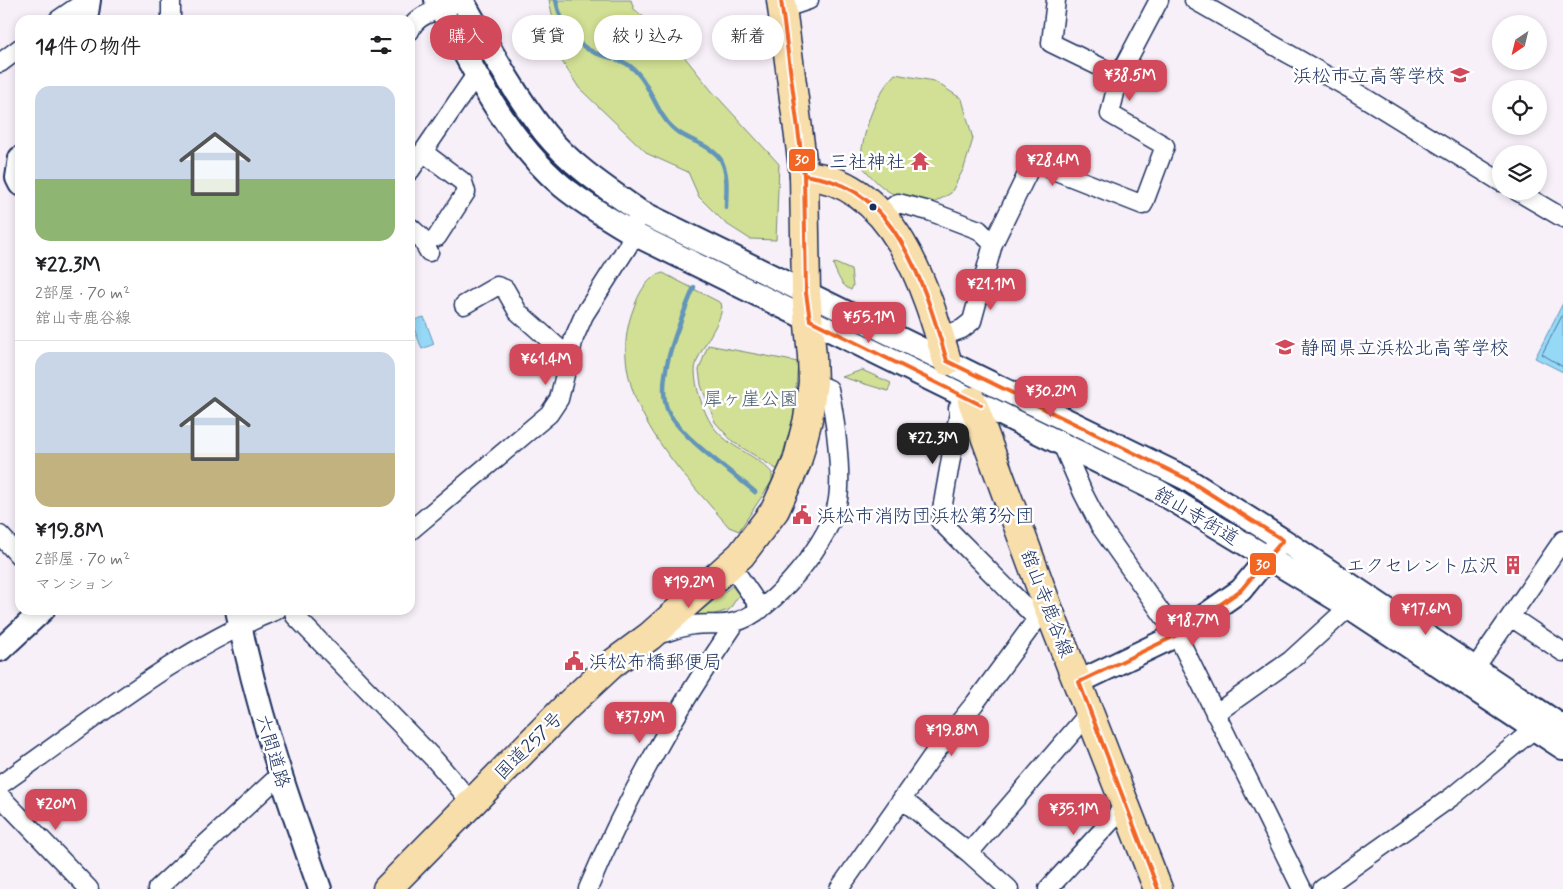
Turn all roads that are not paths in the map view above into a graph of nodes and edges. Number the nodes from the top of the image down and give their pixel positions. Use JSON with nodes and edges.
{"nodes":[{"id":1,"x":88,"y":0,"type":"edge"},
{"id":2,"x":171,"y":0,"type":"edge"},
{"id":3,"x":463,"y":0,"type":"edge"},
{"id":4,"x":809,"y":0,"type":"edge"},
{"id":5,"x":1056,"y":0,"type":"edge"},
{"id":6,"x":1159,"y":0,"type":"edge"},
{"id":7,"x":1194,"y":0,"type":"edge"},
{"id":8,"x":781,"y":4,"type":"edge"},
{"id":9,"x":438,"y":5,"type":"edge"},
{"id":10,"x":66,"y":15,"type":"edge"},
{"id":11,"x":86,"y":15,"type":"edge"},
{"id":12,"x":171,"y":15,"type":"edge"},
{"id":13,"x":415,"y":23,"type":"edge"},
{"id":14,"x":15,"y":51,"type":"edge"},
{"id":15,"x":1,"y":60,"type":"edge"},
{"id":16,"x":477,"y":73,"type":"junction"},
{"id":17,"x":1119,"y":76,"type":"junction"},
{"id":18,"x":423,"y":152,"type":"junction"},
{"id":19,"x":415,"y":164,"type":"edge"},
{"id":20,"x":804,"y":175,"type":"junction"},
{"id":21,"x":1492,"y":176,"type":"edge"},
{"id":22,"x":1532,"y":200,"type":"edge"},
{"id":23,"x":639,"y":211,"type":"junction"},
{"id":24,"x":882,"y":215,"type":"junction"},
{"id":25,"x":1563,"y":218,"type":"edge"},
{"id":26,"x":415,"y":230,"type":"edge"},
{"id":27,"x":632,"y":233,"type":"junction"},
{"id":28,"x":993,"y":244,"type":"junction"},
{"id":29,"x":806,"y":293,"type":"junction"},
{"id":30,"x":464,"y":305,"type":"dead end"},
{"id":31,"x":810,"y":320,"type":"junction"},
{"id":32,"x":943,"y":349,"type":"junction"},
{"id":33,"x":570,"y":358,"type":"junction"},
{"id":34,"x":813,"y":382,"type":"junction"},
{"id":35,"x":965,"y":404,"type":"junction"},
{"id":36,"x":1062,"y":444,"type":"junction"},
{"id":37,"x":415,"y":527,"type":"edge"},
{"id":38,"x":0,"y":535,"type":"edge"},
{"id":39,"x":1283,"y":540,"type":"junction"},
{"id":40,"x":1563,"y":540,"type":"edge"},
{"id":41,"x":15,"y":552,"type":"edge"},
{"id":42,"x":1268,"y":558,"type":"junction"},
{"id":43,"x":731,"y":565,"type":"junction"},
{"id":44,"x":1349,"y":607,"type":"junction"},
{"id":45,"x":761,"y":609,"type":"junction"},
{"id":46,"x":1043,"y":614,"type":"junction"},
{"id":47,"x":38,"y":615,"type":"edge"},
{"id":48,"x":295,"y":615,"type":"edge"},
{"id":49,"x":239,"y":617,"type":"edge"},
{"id":50,"x":1511,"y":617,"type":"junction"},
{"id":51,"x":736,"y":622,"type":"junction"},
{"id":52,"x":1177,"y":635,"type":"junction"},
{"id":53,"x":650,"y":636,"type":"junction"},
{"id":54,"x":0,"y":650,"type":"edge"},
{"id":55,"x":1563,"y":652,"type":"edge"},
{"id":56,"x":1474,"y":668,"type":"junction"},
{"id":57,"x":1079,"y":682,"type":"junction"},
{"id":58,"x":1089,"y":713,"type":"junction"},
{"id":59,"x":1215,"y":714,"type":"junction"},
{"id":60,"x":1563,"y":727,"type":"edge"},
{"id":61,"x":1534,"y":729,"type":"junction"},
{"id":62,"x":1563,"y":748,"type":"edge"},
{"id":63,"x":281,"y":774,"type":"junction"},
{"id":64,"x":0,"y":785,"type":"edge"},
{"id":65,"x":0,"y":796,"type":"edge"},
{"id":66,"x":902,"y":800,"type":"junction"},
{"id":67,"x":471,"y":802,"type":"junction"},
{"id":68,"x":1125,"y":806,"type":"junction"},
{"id":69,"x":969,"y":853,"type":"junction"},
{"id":70,"x":89,"y":889,"type":"edge"},
{"id":71,"x":157,"y":889,"type":"edge"},
{"id":72,"x":320,"y":889,"type":"edge"},
{"id":73,"x":387,"y":889,"type":"edge"},
{"id":74,"x":588,"y":889,"type":"edge"},
{"id":75,"x":839,"y":889,"type":"edge"},
{"id":76,"x":1009,"y":889,"type":"edge"},
{"id":77,"x":1048,"y":889,"type":"edge"},
{"id":78,"x":1158,"y":889,"type":"edge"},
{"id":79,"x":1302,"y":889,"type":"edge"},
{"id":80,"x":1322,"y":889,"type":"edge"}],
"edges":[{"from":1,"to":10,"type":"street"},
{"from":1,"to":11,"type":"street"},
{"from":2,"to":12,"type":"street"},
{"from":3,"to":9,"type":"street"},
{"from":3,"to":23,"type":"street","name":"舘山寺街道"},
{"from":4,"to":8,"type":"street"},
{"from":5,"to":17,"type":"street"},
{"from":6,"to":17,"type":"street"},
{"from":7,"to":21,"type":"street"},
{"from":8,"to":20,"type":"main road","name":"国道257号"},
{"from":9,"to":13,"type":"street"},
{"from":9,"to":16,"type":"street","name":"舘山寺街道"},
{"from":14,"to":15,"type":"street"},
{"from":16,"to":18,"type":"street"},
{"from":16,"to":27,"type":"street","name":"舘山寺街道"},
{"from":17,"to":28,"type":"street"},
{"from":18,"to":19,"type":"street"},
{"from":18,"to":26,"type":"street"},
{"from":20,"to":24,"type":"main road"},
{"from":20,"to":29,"type":"main road","name":"国道257号"},
{"from":22,"to":25,"type":"street"},
{"from":23,"to":27,"type":"street"},
{"from":23,"to":29,"type":"street","name":"舘山寺街道"},
{"from":24,"to":28,"type":"street"},
{"from":24,"to":32,"type":"main road"},
{"from":27,"to":31,"type":"street","name":"舘山寺街道"},
{"from":27,"to":33,"type":"street"},
{"from":28,"to":32,"type":"street"},
{"from":29,"to":31,"type":"main road","name":"国道257号"},
{"from":29,"to":32,"type":"street","name":"舘山寺街道"},
{"from":30,"to":33,"type":"street"},
{"from":31,"to":34,"type":"main road","name":"国道257号"},
{"from":31,"to":35,"type":"street","name":"舘山寺街道"},
{"from":32,"to":39,"type":"street","name":"舘山寺街道"},
{"from":33,"to":37,"type":"street"},
{"from":34,"to":43,"type":"main road","name":"国道257号"},
{"from":34,"to":45,"type":"street"},
{"from":35,"to":36,"type":"street","name":"舘山寺街道"},
{"from":35,"to":46,"type":"main road","name":"舘山寺鹿谷線"},
{"from":35,"to":46,"type":"street"},
{"from":36,"to":42,"type":"street","name":"舘山寺街道"},
{"from":36,"to":52,"type":"street"},
{"from":38,"to":41,"type":"street"},
{"from":39,"to":42,"type":"street"},
{"from":39,"to":56,"type":"street","name":"舘山寺街道"},
{"from":40,"to":50,"type":"street"},
{"from":42,"to":44,"type":"street","name":"舘山寺街道"},
{"from":42,"to":52,"type":"street"},
{"from":43,"to":45,"type":"street"},
{"from":43,"to":53,"type":"main road","name":"国道257号"},
{"from":44,"to":59,"type":"street"},
{"from":44,"to":61,"type":"street","name":"舘山寺街道"},
{"from":45,"to":51,"type":"street"},
{"from":46,"to":57,"type":"main road","name":"舘山寺鹿谷線"},
{"from":46,"to":66,"type":"street"},
{"from":47,"to":54,"type":"street"},
{"from":48,"to":67,"type":"street"},
{"from":49,"to":63,"type":"street","name":"六間道路"},
{"from":49,"to":64,"type":"street"},
{"from":50,"to":55,"type":"street"},
{"from":50,"to":56,"type":"street"},
{"from":51,"to":53,"type":"street"},
{"from":51,"to":74,"type":"street"},
{"from":52,"to":57,"type":"street"},
{"from":52,"to":59,"type":"street"},
{"from":53,"to":67,"type":"main road","name":"国道257号"},
{"from":56,"to":60,"type":"street","name":"舘山寺街道"},
{"from":57,"to":58,"type":"main road","name":"舘山寺鹿谷線"},
{"from":58,"to":68,"type":"main road","name":"舘山寺鹿谷線"},
{"from":58,"to":69,"type":"street"},
{"from":59,"to":79,"type":"street"},
{"from":61,"to":62,"type":"street","name":"舘山寺街道"},
{"from":61,"to":80,"type":"street"},
{"from":63,"to":71,"type":"street"},
{"from":63,"to":72,"type":"street","name":"六間道路"},
{"from":65,"to":70,"type":"street"},
{"from":66,"to":69,"type":"street"},
{"from":66,"to":75,"type":"street"},
{"from":67,"to":73,"type":"main road","name":"国道257号"},
{"from":68,"to":77,"type":"street"},
{"from":68,"to":78,"type":"main road","name":"舘山寺鹿谷線"},
{"from":69,"to":76,"type":"street"}]}
